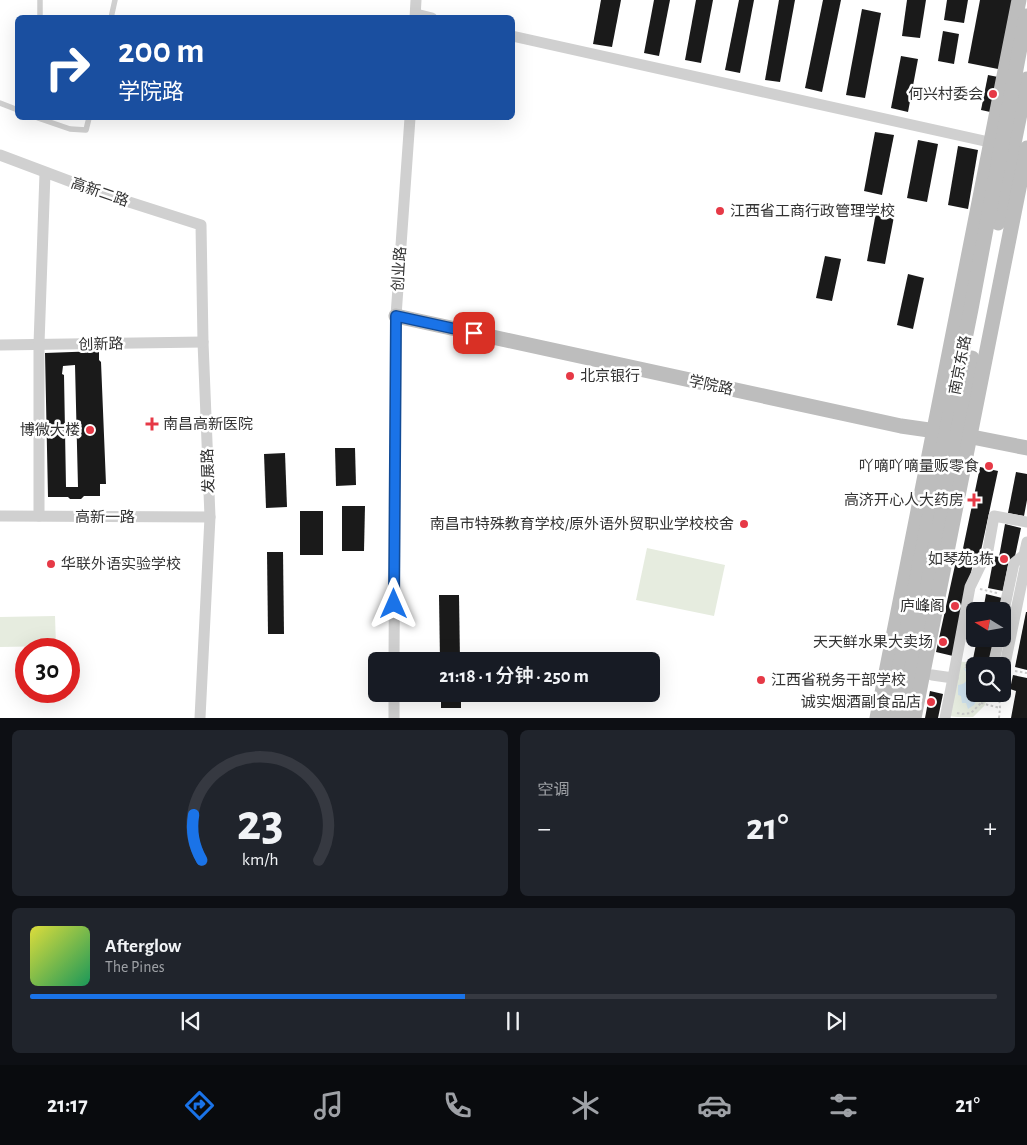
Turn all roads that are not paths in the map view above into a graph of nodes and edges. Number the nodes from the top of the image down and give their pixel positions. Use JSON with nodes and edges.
{"nodes":[{"id":1,"x":40,"y":0,"type":"edge"},
{"id":2,"x":115,"y":0,"type":"edge"},
{"id":3,"x":416,"y":0,"type":"edge"},
{"id":4,"x":1019,"y":0,"type":"edge"},
{"id":5,"x":1027,"y":12,"type":"edge"},
{"id":6,"x":40,"y":15,"type":"edge"},
{"id":7,"x":112,"y":15,"type":"edge"},
{"id":8,"x":416,"y":15,"type":"edge"},
{"id":9,"x":515,"y":37,"type":"edge"},
{"id":10,"x":1027,"y":79,"type":"edge"},
{"id":11,"x":0,"y":103,"type":"edge"},
{"id":12,"x":15,"y":109,"type":"edge"},
{"id":13,"x":44,"y":120,"type":"edge"},
{"id":14,"x":88,"y":120,"type":"edge"},
{"id":15,"x":410,"y":120,"type":"edge"},
{"id":16,"x":996,"y":143,"type":"junction"},
{"id":17,"x":1027,"y":148,"type":"edge"},
{"id":18,"x":0,"y":155,"type":"edge"},
{"id":19,"x":45,"y":173,"type":"junction"},
{"id":20,"x":201,"y":225,"type":"joint"},
{"id":21,"x":396,"y":316,"type":"junction"},
{"id":22,"x":202,"y":342,"type":"junction"},
{"id":23,"x":40,"y":344,"type":"junction"},
{"id":24,"x":0,"y":345,"type":"edge"},
{"id":25,"x":952,"y":433,"type":"junction"},
{"id":26,"x":1027,"y":448,"type":"edge"},
{"id":27,"x":0,"y":516,"type":"edge"},
{"id":28,"x":39,"y":516,"type":"junction"},
{"id":29,"x":210,"y":517,"type":"junction"},
{"id":30,"x":1027,"y":522,"type":"edge"},
{"id":31,"x":1027,"y":542,"type":"edge"},
{"id":32,"x":1027,"y":565,"type":"edge"},
{"id":33,"x":1006,"y":602,"type":"edge"},
{"id":34,"x":394,"y":652,"type":"edge"},
{"id":35,"x":1003,"y":657,"type":"edge"},
{"id":36,"x":932,"y":675,"type":"dead end"},
{"id":37,"x":953,"y":678,"type":"junction"},
{"id":38,"x":394,"y":702,"type":"edge"},
{"id":39,"x":948,"y":715,"type":"edge"},
{"id":40,"x":200,"y":718,"type":"edge"},
{"id":41,"x":394,"y":718,"type":"edge"},
{"id":42,"x":877,"y":718,"type":"edge"},
{"id":43,"x":889,"y":718,"type":"edge"},
{"id":44,"x":902,"y":718,"type":"edge"},
{"id":45,"x":914,"y":718,"type":"edge"}],
"edges":[{"from":1,"to":6,"type":"lane"},
{"from":2,"to":7,"type":"lane"},
{"from":3,"to":8,"type":"street"},
{"from":4,"to":16,"type":"street"},
{"from":5,"to":16,"type":"street","name":"南京东路"},
{"from":9,"to":16,"type":"street"},
{"from":10,"to":25,"type":"street","name":"南京东路"},
{"from":11,"to":12,"type":"lane"},
{"from":13,"to":14,"type":"lane"},
{"from":15,"to":21,"type":"street","name":"创业路"},
{"from":16,"to":25,"type":"street","name":"南京东路"},
{"from":17,"to":25,"type":"street"},
{"from":18,"to":19,"type":"street","name":"高新二路"},
{"from":19,"to":20,"type":"street","name":"高新二路"},
{"from":19,"to":23,"type":"street"},
{"from":20,"to":22,"type":"street","name":"发展路"},
{"from":21,"to":25,"type":"street","name":"学院路"},
{"from":21,"to":34,"type":"street","name":"创业路"},
{"from":22,"to":23,"type":"street","name":"创新路"},
{"from":22,"to":29,"type":"street","name":"发展路"},
{"from":23,"to":24,"type":"street","name":"创新路"},
{"from":23,"to":28,"type":"street"},
{"from":25,"to":26,"type":"street","name":"学院路"},
{"from":25,"to":42,"type":"street"},
{"from":25,"to":43,"type":"street","name":"南京东路"},
{"from":25,"to":44,"type":"street","name":"南京东路"},
{"from":25,"to":45,"type":"street"},
{"from":27,"to":28,"type":"street","name":"高新一路"},
{"from":28,"to":29,"type":"street","name":"高新一路"},
{"from":29,"to":40,"type":"street","name":"发展路"},
{"from":30,"to":37,"type":"street"},
{"from":31,"to":33,"type":"street"},
{"from":32,"to":35,"type":"street"},
{"from":36,"to":37,"type":"street"},
{"from":37,"to":39,"type":"street"},
{"from":38,"to":41,"type":"street"}]}
